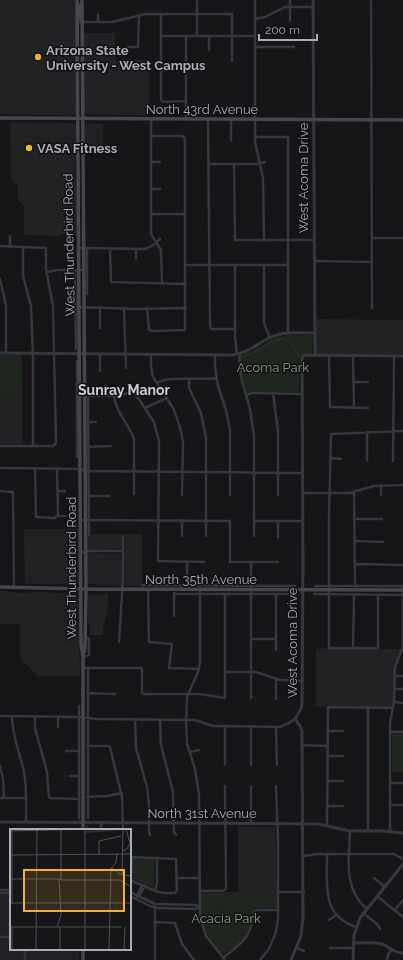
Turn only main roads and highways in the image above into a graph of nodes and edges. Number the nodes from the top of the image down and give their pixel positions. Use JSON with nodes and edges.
{"nodes":[{"id":1,"x":78,"y":0,"type":"edge"},
{"id":2,"x":82,"y":0,"type":"edge"},
{"id":3,"x":82,"y":22,"type":"junction"},
{"id":4,"x":77,"y":53,"type":"junction"},
{"id":5,"x":82,"y":53,"type":"junction"},
{"id":6,"x":0,"y":118,"type":"edge"},
{"id":7,"x":77,"y":119,"type":"junction"},
{"id":8,"x":82,"y":119,"type":"junction"},
{"id":9,"x":403,"y":120,"type":"edge"},
{"id":10,"x":83,"y":248,"type":"junction"},
{"id":11,"x":79,"y":270,"type":"junction"},
{"id":12,"x":80,"y":307,"type":"junction"},
{"id":13,"x":82,"y":354,"type":"junction"},
{"id":14,"x":84,"y":396,"type":"junction"},
{"id":15,"x":80,"y":411,"type":"junction"},
{"id":16,"x":0,"y":588,"type":"edge"},
{"id":17,"x":81,"y":589,"type":"junction"},
{"id":18,"x":86,"y":589,"type":"junction"},
{"id":19,"x":403,"y":590,"type":"edge"},
{"id":20,"x":81,"y":624,"type":"junction"},
{"id":21,"x":86,"y":639,"type":"junction"},
{"id":22,"x":83,"y":657,"type":"junction"},
{"id":23,"x":83,"y":829,"type":"edge"}],
"edges":[{"from":1,"to":3,"type":"main road"},
{"from":1,"to":4,"type":"main road","name":"West Thunderbird Road"},
{"from":2,"to":3,"type":"main road","name":"West Thunderbird Road"},
{"from":3,"to":5,"type":"main road","name":"West Thunderbird Road"},
{"from":4,"to":5,"type":"main road"},
{"from":4,"to":7,"type":"main road","name":"West Thunderbird Road"},
{"from":5,"to":8,"type":"main road","name":"West Thunderbird Road"},
{"from":6,"to":7,"type":"main road","name":"North 43rd Avenue"},
{"from":7,"to":8,"type":"main road","name":"North 43rd Avenue"},
{"from":7,"to":10,"type":"main road","name":"West Thunderbird Road"},
{"from":8,"to":9,"type":"main road","name":"North 43rd Avenue"},
{"from":8,"to":10,"type":"main road","name":"West Thunderbird Road"},
{"from":10,"to":11,"type":"main road","name":"West Thunderbird Road"},
{"from":11,"to":12,"type":"main road","name":"West Thunderbird Road"},
{"from":11,"to":12,"type":"main road","name":"West Thunderbird Road"},
{"from":12,"to":13,"type":"main road","name":"West Thunderbird Road"},
{"from":12,"to":13,"type":"main road","name":"West Thunderbird Road"},
{"from":13,"to":14,"type":"main road","name":"West Thunderbird Road"},
{"from":13,"to":14,"type":"main road","name":"West Thunderbird Road"},
{"from":14,"to":15,"type":"main road","name":"West Thunderbird Road"},
{"from":15,"to":17,"type":"main road","name":"West Thunderbird Road"},
{"from":15,"to":18,"type":"main road","name":"West Thunderbird Road"},
{"from":16,"to":17,"type":"main road","name":"North 35th Avenue"},
{"from":17,"to":18,"type":"main road","name":"North 35th Avenue"},
{"from":17,"to":20,"type":"main road","name":"West Thunderbird Road"},
{"from":18,"to":19,"type":"main road","name":"North 35th Avenue"},
{"from":18,"to":21,"type":"main road","name":"West Thunderbird Road"},
{"from":20,"to":21,"type":"main road"},
{"from":20,"to":22,"type":"main road","name":"West Thunderbird Road"},
{"from":21,"to":22,"type":"main road","name":"West Thunderbird Road"},
{"from":22,"to":23,"type":"main road","name":"West Thunderbird Road"}]}
